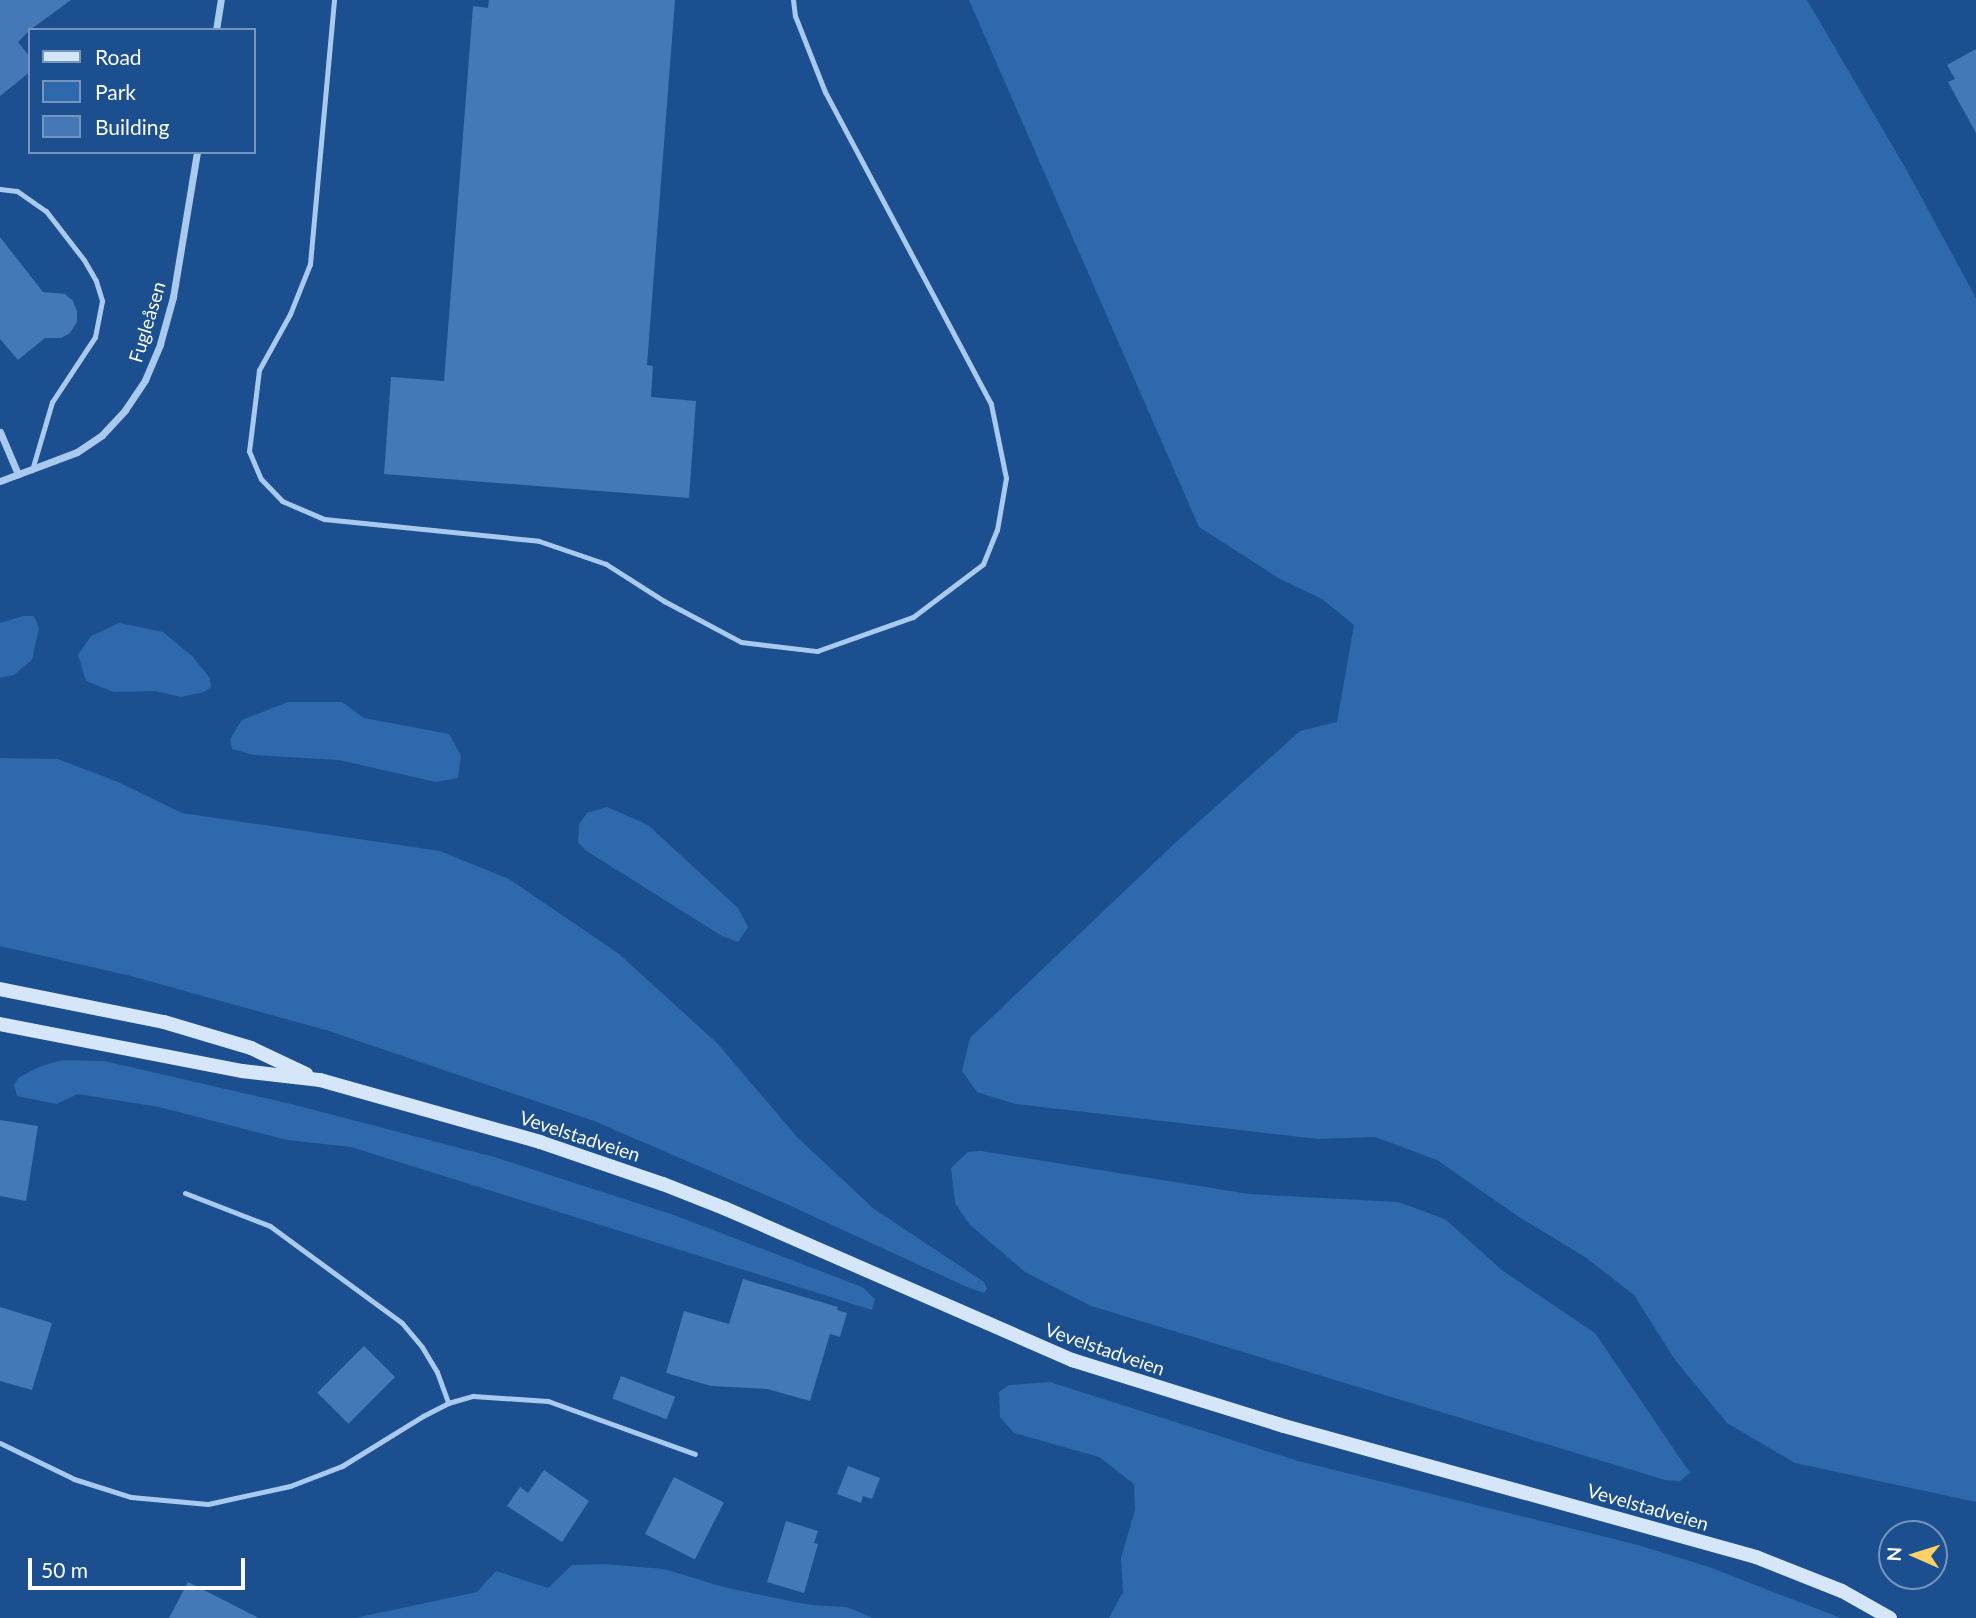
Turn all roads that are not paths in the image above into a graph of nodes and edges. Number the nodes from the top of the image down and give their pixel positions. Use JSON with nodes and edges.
{"nodes":[{"id":1,"x":221,"y":0,"type":"edge"},
{"id":2,"x":334,"y":0,"type":"edge"},
{"id":3,"x":793,"y":0,"type":"edge"},
{"id":4,"x":216,"y":28,"type":"edge"},
{"id":5,"x":197,"y":154,"type":"edge"},
{"id":6,"x":0,"y":189,"type":"edge"},
{"id":7,"x":0,"y":432,"type":"edge"},
{"id":8,"x":32,"y":470,"type":"junction"},
{"id":9,"x":18,"y":474,"type":"junction"},
{"id":10,"x":0,"y":481,"type":"edge"},
{"id":11,"x":0,"y":989,"type":"edge"},
{"id":12,"x":0,"y":1024,"type":"edge"},
{"id":13,"x":320,"y":1080,"type":"junction"},
{"id":14,"x":185,"y":1193,"type":"dead end"},
{"id":15,"x":448,"y":1403,"type":"junction"},
{"id":16,"x":0,"y":1443,"type":"edge"},
{"id":17,"x":695,"y":1454,"type":"dead end"},
{"id":18,"x":1890,"y":1618,"type":"edge"}],
"edges":[{"from":1,"to":4,"type":"street"},
{"from":2,"to":3,"type":"lane"},
{"from":5,"to":8,"type":"street","name":"Fugleåsen"},
{"from":6,"to":8,"type":"lane"},
{"from":7,"to":9,"type":"street"},
{"from":8,"to":9,"type":"street","name":"Fugleåsen"},
{"from":9,"to":10,"type":"street","name":"Fugleåsen"},
{"from":11,"to":13,"type":"main road","name":"Vevelstadveien"},
{"from":12,"to":13,"type":"main road","name":"Vevelstadveien"},
{"from":13,"to":18,"type":"main road","name":"Vevelstadveien"},
{"from":14,"to":15,"type":"lane"},
{"from":15,"to":16,"type":"lane"},
{"from":15,"to":17,"type":"lane"}]}
